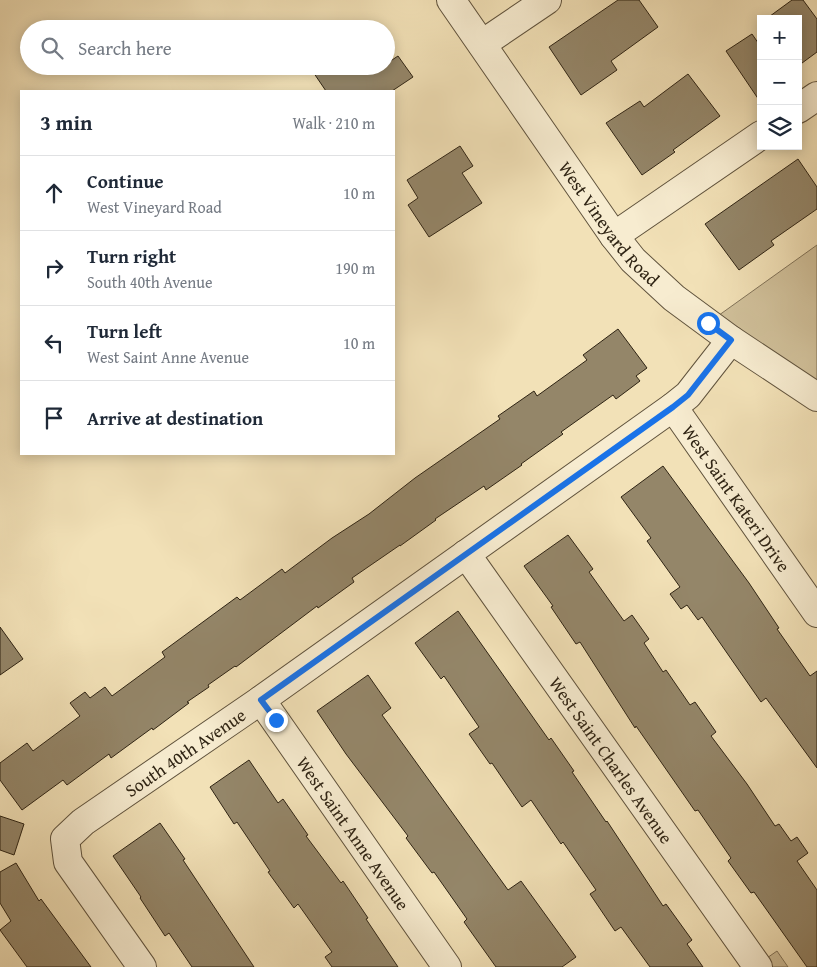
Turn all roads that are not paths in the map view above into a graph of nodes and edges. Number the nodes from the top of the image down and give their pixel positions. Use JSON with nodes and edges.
{"nodes":[{"id":1,"x":450,"y":0,"type":"edge"},
{"id":2,"x":547,"y":0,"type":"edge"},
{"id":3,"x":482,"y":44,"type":"junction"},
{"id":4,"x":817,"y":96,"type":"edge"},
{"id":5,"x":802,"y":106,"type":"edge"},
{"id":6,"x":757,"y":138,"type":"edge"},
{"id":7,"x":614,"y":236,"type":"junction"},
{"id":8,"x":731,"y":340,"type":"junction"},
{"id":9,"x":817,"y":397,"type":"edge"},
{"id":10,"x":673,"y":407,"type":"junction"},
{"id":11,"x":466,"y":554,"type":"junction"},
{"id":12,"x":817,"y":613,"type":"edge"},
{"id":13,"x":261,"y":700,"type":"junction"},
{"id":14,"x":142,"y":967,"type":"edge"},
{"id":15,"x":447,"y":967,"type":"edge"},
{"id":16,"x":758,"y":967,"type":"edge"}],
"edges":[{"from":1,"to":3,"type":"street","name":"West Vineyard Road"},
{"from":2,"to":3,"type":"street"},
{"from":3,"to":7,"type":"street","name":"West Vineyard Road"},
{"from":4,"to":5,"type":"street"},
{"from":6,"to":7,"type":"street"},
{"from":7,"to":8,"type":"street","name":"West Vineyard Road"},
{"from":8,"to":9,"type":"street","name":"West Vineyard Road"},
{"from":8,"to":10,"type":"street","name":"South 40th Avenue"},
{"from":10,"to":11,"type":"street","name":"South 40th Avenue"},
{"from":10,"to":12,"type":"street","name":"West Saint Kateri Drive"},
{"from":11,"to":13,"type":"street","name":"South 40th Avenue"},
{"from":11,"to":16,"type":"street","name":"West Saint Charles Avenue"},
{"from":13,"to":14,"type":"street","name":"South 40th Avenue"},
{"from":13,"to":15,"type":"street","name":"West Saint Anne Avenue"}]}
